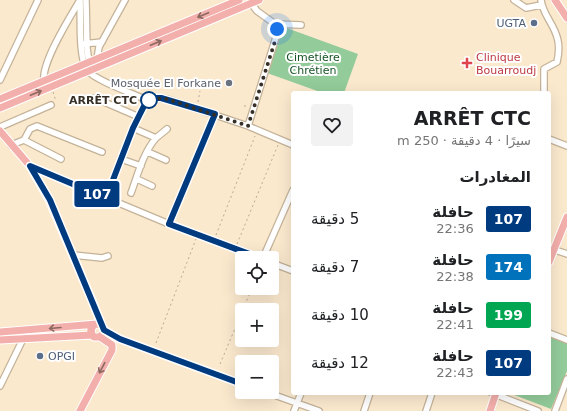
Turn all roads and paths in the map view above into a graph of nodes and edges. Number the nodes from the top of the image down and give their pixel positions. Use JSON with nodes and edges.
{"nodes":[{"id":1,"x":38,"y":0,"type":"edge"},
{"id":2,"x":80,"y":0,"type":"edge"},
{"id":3,"x":86,"y":0,"type":"edge"},
{"id":4,"x":125,"y":0,"type":"edge"},
{"id":5,"x":239,"y":0,"type":"edge"},
{"id":6,"x":259,"y":0,"type":"edge"},
{"id":7,"x":514,"y":0,"type":"edge"},
{"id":8,"x":555,"y":0,"type":"edge"},
{"id":9,"x":541,"y":2,"type":"edge"},
{"id":10,"x":251,"y":3,"type":"junction"},
{"id":11,"x":567,"y":18,"type":"edge"},
{"id":12,"x":275,"y":24,"type":"junction"},
{"id":13,"x":301,"y":25,"type":"dead end"},
{"id":14,"x":102,"y":42,"type":"junction"},
{"id":15,"x":84,"y":44,"type":"junction"},
{"id":16,"x":91,"y":65,"type":"junction"},
{"id":17,"x":0,"y":80,"type":"edge"},
{"id":18,"x":44,"y":81,"type":"junction"},
{"id":19,"x":52,"y":90,"type":"dead end"},
{"id":20,"x":200,"y":91,"type":"dead end"},
{"id":21,"x":544,"y":91,"type":"edge"},
{"id":22,"x":0,"y":99,"type":"edge"},
{"id":23,"x":82,"y":99,"type":"dead end"},
{"id":24,"x":147,"y":100,"type":"junction"},
{"id":25,"x":56,"y":101,"type":"dead end"},
{"id":26,"x":198,"y":103,"type":"dead end"},
{"id":27,"x":51,"y":106,"type":"dead end"},
{"id":28,"x":244,"y":106,"type":"dead end"},
{"id":29,"x":250,"y":107,"type":"dead end"},
{"id":30,"x":0,"y":108,"type":"edge"},
{"id":31,"x":215,"y":114,"type":"junction"},
{"id":32,"x":139,"y":117,"type":"junction"},
{"id":33,"x":248,"y":126,"type":"junction"},
{"id":34,"x":0,"y":127,"type":"edge"},
{"id":35,"x":133,"y":128,"type":"junction"},
{"id":36,"x":167,"y":129,"type":"dead end"},
{"id":37,"x":258,"y":130,"type":"junction"},
{"id":38,"x":0,"y":131,"type":"edge"},
{"id":39,"x":156,"y":138,"type":"junction"},
{"id":40,"x":24,"y":140,"type":"junction"},
{"id":41,"x":551,"y":140,"type":"edge"},
{"id":42,"x":279,"y":142,"type":"dead end"},
{"id":43,"x":291,"y":144,"type":"edge"},
{"id":44,"x":11,"y":145,"type":"junction"},
{"id":45,"x":567,"y":146,"type":"edge"},
{"id":46,"x":102,"y":152,"type":"dead end"},
{"id":47,"x":148,"y":152,"type":"junction"},
{"id":48,"x":62,"y":159,"type":"dead end"},
{"id":49,"x":121,"y":159,"type":"junction"},
{"id":50,"x":166,"y":160,"type":"dead end"},
{"id":51,"x":30,"y":166,"type":"junction"},
{"id":52,"x":141,"y":166,"type":"junction"},
{"id":53,"x":137,"y":179,"type":"junction"},
{"id":54,"x":152,"y":186,"type":"dead end"},
{"id":55,"x":131,"y":193,"type":"dead end"},
{"id":56,"x":291,"y":195,"type":"edge"},
{"id":57,"x":106,"y":198,"type":"junction"},
{"id":58,"x":567,"y":217,"type":"edge"},
{"id":59,"x":169,"y":224,"type":"junction"},
{"id":60,"x":198,"y":235,"type":"junction"},
{"id":61,"x":216,"y":235,"type":"dead end"},
{"id":62,"x":236,"y":246,"type":"dead end"},
{"id":63,"x":551,"y":249,"type":"edge"},
{"id":64,"x":241,"y":251,"type":"edge"},
{"id":65,"x":266,"y":251,"type":"edge"},
{"id":66,"x":567,"y":254,"type":"edge"},
{"id":67,"x":73,"y":255,"type":"junction"},
{"id":68,"x":108,"y":256,"type":"dead end"},
{"id":69,"x":279,"y":266,"type":"edge"},
{"id":70,"x":291,"y":270,"type":"edge"},
{"id":71,"x":98,"y":326,"type":"junction"},
{"id":72,"x":235,"y":328,"type":"edge"},
{"id":73,"x":0,"y":332,"type":"edge"},
{"id":74,"x":551,"y":334,"type":"edge"},
{"id":75,"x":92,"y":335,"type":"junction"},
{"id":76,"x":100,"y":337,"type":"junction"},
{"id":77,"x":23,"y":339,"type":"junction"},
{"id":78,"x":120,"y":339,"type":"junction"},
{"id":79,"x":0,"y":340,"type":"edge"},
{"id":80,"x":567,"y":340,"type":"edge"},
{"id":81,"x":156,"y":343,"type":"dead end"},
{"id":82,"x":112,"y":345,"type":"junction"},
{"id":83,"x":220,"y":364,"type":"dead end"},
{"id":84,"x":567,"y":379,"type":"edge"},
{"id":85,"x":235,"y":381,"type":"edge"},
{"id":86,"x":0,"y":386,"type":"edge"},
{"id":87,"x":300,"y":395,"type":"edge"},
{"id":88,"x":369,"y":395,"type":"edge"},
{"id":89,"x":431,"y":395,"type":"edge"},
{"id":90,"x":494,"y":395,"type":"edge"},
{"id":91,"x":500,"y":395,"type":"edge"},
{"id":92,"x":279,"y":397,"type":"edge"},
{"id":93,"x":297,"y":403,"type":"junction"},
{"id":94,"x":80,"y":411,"type":"edge"},
{"id":95,"x":294,"y":411,"type":"edge"},
{"id":96,"x":319,"y":411,"type":"edge"},
{"id":97,"x":364,"y":411,"type":"edge"},
{"id":98,"x":426,"y":411,"type":"edge"},
{"id":99,"x":490,"y":411,"type":"edge"},
{"id":100,"x":538,"y":411,"type":"edge"},
{"id":101,"x":555,"y":411,"type":"edge"}],
"edges":[{"from":1,"to":17,"type":"street"},
{"from":2,"to":15,"type":"street"},
{"from":2,"to":18,"type":"street"},
{"from":3,"to":15,"type":"street"},
{"from":4,"to":14,"type":"street"},
{"from":5,"to":16,"type":"main road","one_way":true},
{"from":6,"to":10,"type":"main road"},
{"from":7,"to":9,"type":"street"},
{"from":8,"to":11,"type":"main road"},
{"from":9,"to":21,"type":"street"},
{"from":10,"to":12,"type":"street"},
{"from":16,"to":10,"type":"main road","one_way":true},
{"from":12,"to":13,"type":"street"},
{"from":12,"to":33,"type":"street"},
{"from":14,"to":15,"type":"street"},
{"from":14,"to":16,"type":"street"},
{"from":15,"to":16,"type":"street"},
{"from":16,"to":18,"type":"main road"},
{"from":16,"to":24,"type":"street"},
{"from":30,"to":16,"type":"main road","one_way":true},
{"from":18,"to":22,"type":"main road"},
{"from":19,"to":25,"type":"path"},
{"from":20,"to":26,"type":"path"},
{"from":23,"to":32,"type":"street"},
{"from":24,"to":31,"type":"street"},
{"from":24,"to":32,"type":"street"},
{"from":27,"to":34,"type":"street"},
{"from":28,"to":29,"type":"path"},
{"from":31,"to":33,"type":"street"},
{"from":31,"to":59,"type":"street"},
{"from":32,"to":35,"type":"street"},
{"from":33,"to":37,"type":"street"},
{"from":35,"to":39,"type":"street"},
{"from":35,"to":49,"type":"street"},
{"from":36,"to":39,"type":"street"},
{"from":37,"to":43,"type":"street"},
{"from":37,"to":61,"type":"path"},
{"from":38,"to":44,"type":"main road"},
{"from":39,"to":47,"type":"street"},
{"from":40,"to":44,"type":"street"},
{"from":40,"to":46,"type":"street"},
{"from":40,"to":48,"type":"street"},
{"from":41,"to":45,"type":"street"},
{"from":42,"to":62,"type":"path"},
{"from":44,"to":51,"type":"main road"},
{"from":47,"to":50,"type":"street"},
{"from":47,"to":52,"type":"street"},
{"from":49,"to":52,"type":"street"},
{"from":49,"to":57,"type":"street"},
{"from":51,"to":57,"type":"street"},
{"from":51,"to":67,"type":"main road"},
{"from":52,"to":53,"type":"street"},
{"from":53,"to":54,"type":"street"},
{"from":53,"to":55,"type":"street"},
{"from":56,"to":65,"type":"street"},
{"from":57,"to":59,"type":"street"},
{"from":58,"to":63,"type":"main road"},
{"from":59,"to":60,"type":"street"},
{"from":60,"to":64,"type":"street"},
{"from":60,"to":81,"type":"path"},
{"from":63,"to":66,"type":"street"},
{"from":67,"to":68,"type":"street"},
{"from":67,"to":71,"type":"main road"},
{"from":69,"to":70,"type":"street"},
{"from":71,"to":73,"type":"main road","one_way":true},
{"from":71,"to":75,"type":"main road"},
{"from":71,"to":76,"type":"main road"},
{"from":71,"to":78,"type":"street"},
{"from":72,"to":83,"type":"path"},
{"from":74,"to":80,"type":"street"},
{"from":75,"to":76,"type":"main road"},
{"from":75,"to":77,"type":"main road"},
{"from":76,"to":82,"type":"main road"},
{"from":77,"to":79,"type":"main road"},
{"from":77,"to":86,"type":"street"},
{"from":78,"to":82,"type":"street"},
{"from":78,"to":85,"type":"street"},
{"from":82,"to":94,"type":"main road","one_way":true},
{"from":84,"to":101,"type":"street"},
{"from":87,"to":93,"type":"street"},
{"from":88,"to":97,"type":"street"},
{"from":89,"to":98,"type":"street"},
{"from":90,"to":99,"type":"main road"},
{"from":91,"to":100,"type":"street"},
{"from":92,"to":93,"type":"street"},
{"from":93,"to":95,"type":"street"},
{"from":93,"to":96,"type":"street"}]}
